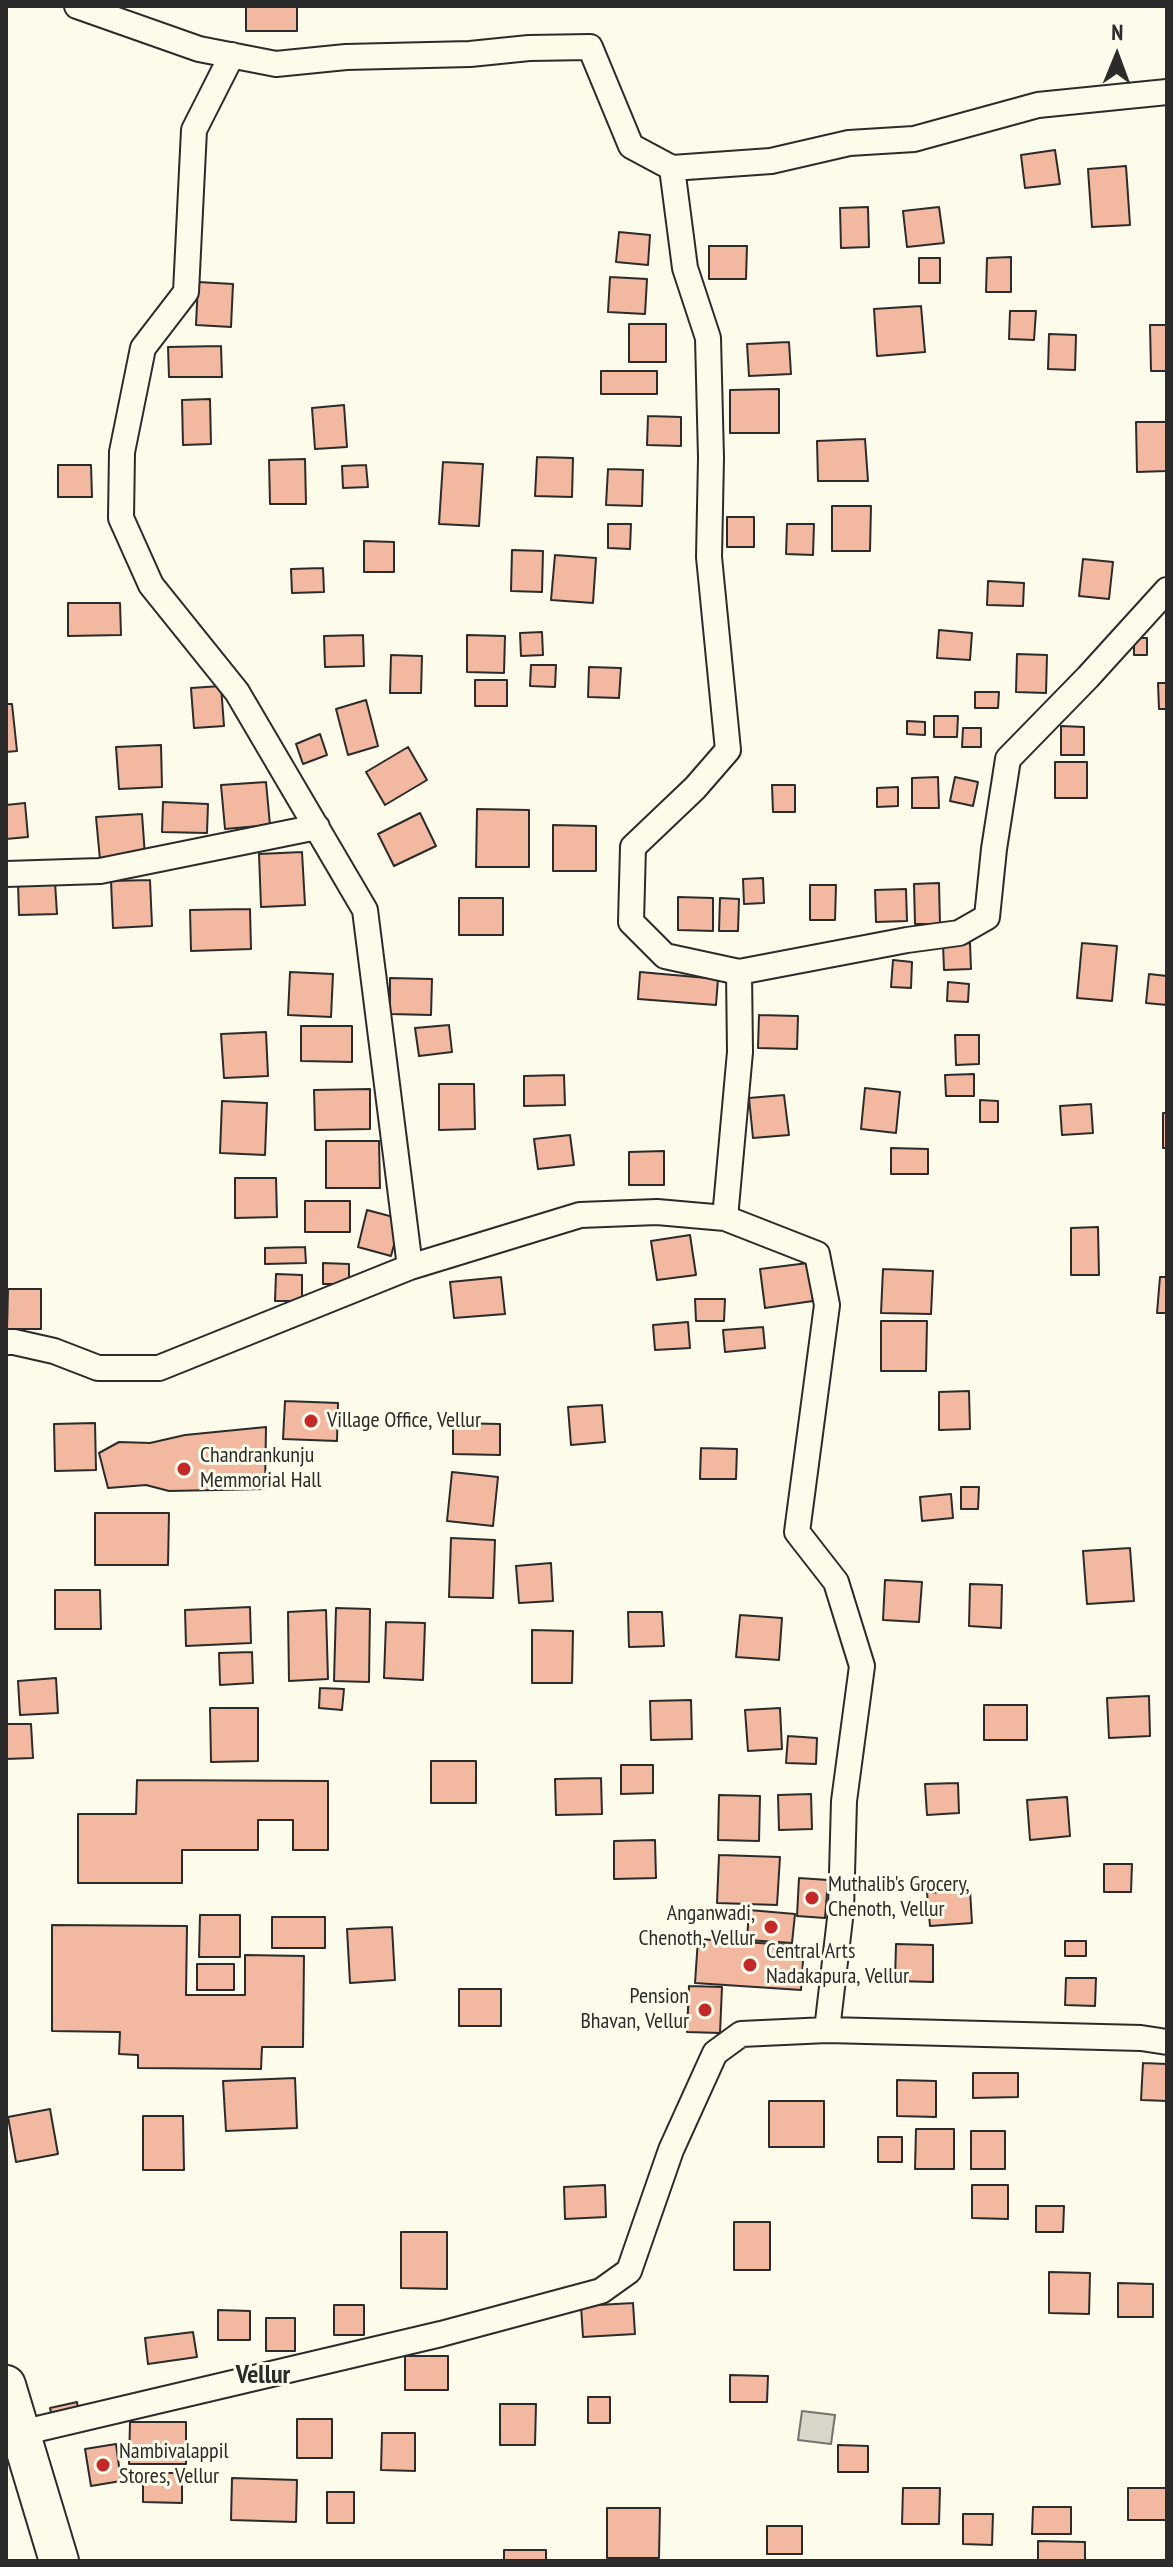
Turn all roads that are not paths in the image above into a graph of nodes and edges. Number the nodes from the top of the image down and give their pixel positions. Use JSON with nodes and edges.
{"nodes":[{"id":1,"x":77,"y":6,"type":"edge"},
{"id":2,"x":232,"y":55,"type":"junction"},
{"id":3,"x":1167,"y":92,"type":"edge"},
{"id":4,"x":672,"y":168,"type":"junction"},
{"id":5,"x":1167,"y":590,"type":"edge"},
{"id":6,"x":317,"y":827,"type":"junction"},
{"id":7,"x":6,"y":874,"type":"edge"},
{"id":8,"x":739,"y":972,"type":"junction"},
{"id":9,"x":725,"y":1218,"type":"junction"},
{"id":10,"x":410,"y":1267,"type":"junction"},
{"id":11,"x":6,"y":1342,"type":"edge"},
{"id":12,"x":827,"y":2030,"type":"junction"},
{"id":13,"x":1167,"y":2042,"type":"edge"},
{"id":14,"x":6,"y":2385,"type":"edge"},
{"id":15,"x":13,"y":2435,"type":"edge"},
{"id":16,"x":59,"y":2561,"type":"edge"}],
"edges":[{"from":1,"to":2,"type":"street"},
{"from":2,"to":4,"type":"street"},
{"from":2,"to":6,"type":"street"},
{"from":3,"to":4,"type":"street"},
{"from":4,"to":8,"type":"street"},
{"from":5,"to":8,"type":"street"},
{"from":6,"to":7,"type":"street"},
{"from":6,"to":10,"type":"street"},
{"from":8,"to":9,"type":"street"},
{"from":9,"to":10,"type":"street"},
{"from":9,"to":12,"type":"street"},
{"from":10,"to":11,"type":"street"},
{"from":12,"to":13,"type":"street"},
{"from":12,"to":15,"type":"street"},
{"from":14,"to":15,"type":"highway"},
{"from":15,"to":16,"type":"highway"}]}
